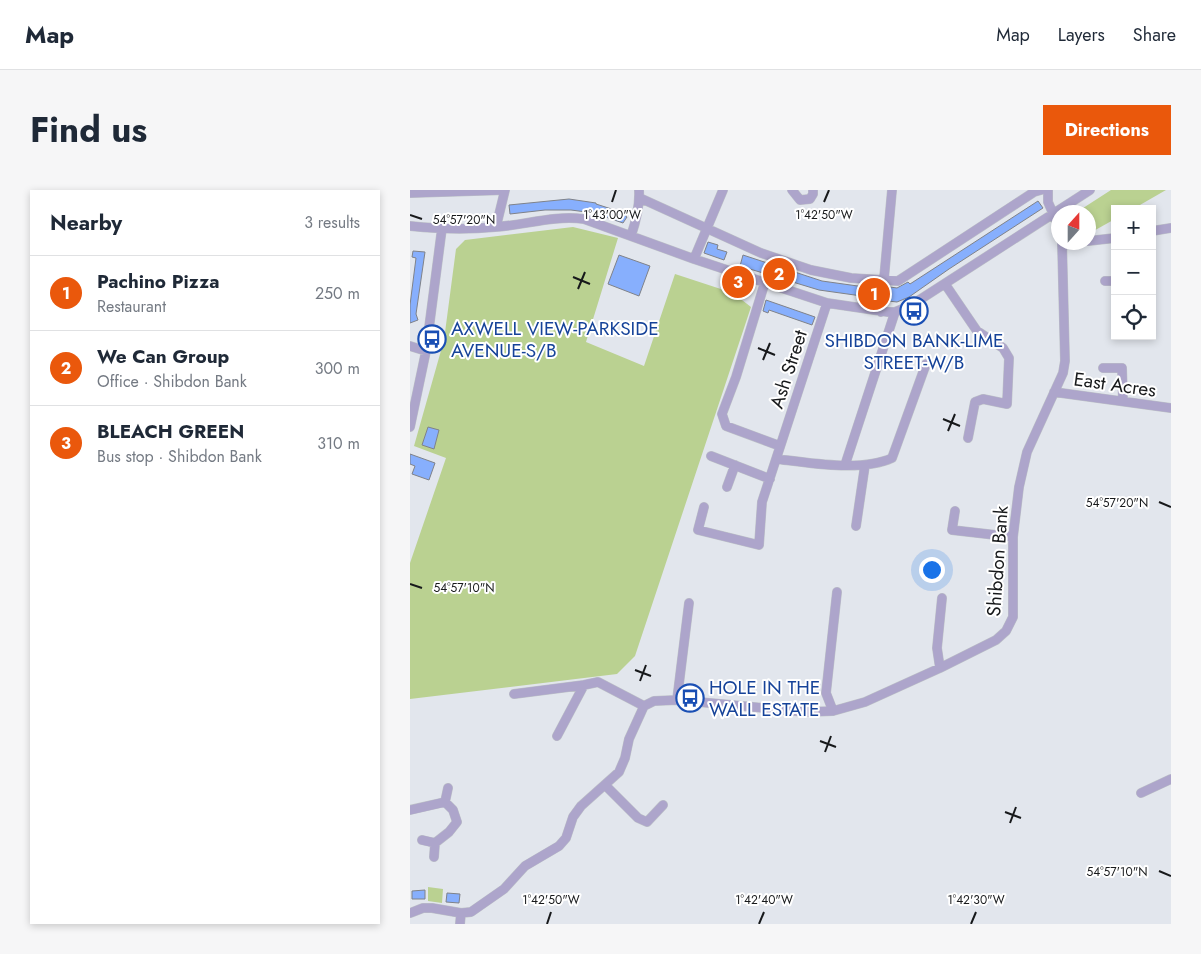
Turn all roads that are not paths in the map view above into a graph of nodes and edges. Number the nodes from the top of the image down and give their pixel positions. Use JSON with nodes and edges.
{"nodes":[{"id":1,"x":505,"y":190,"type":"edge"},
{"id":2,"x":723,"y":190,"type":"edge"},
{"id":3,"x":792,"y":190,"type":"edge"},
{"id":4,"x":813,"y":190,"type":"edge"},
{"id":5,"x":892,"y":190,"type":"edge"},
{"id":6,"x":1048,"y":190,"type":"edge"},
{"id":7,"x":1090,"y":190,"type":"edge"},
{"id":8,"x":1036,"y":191,"type":"edge"},
{"id":9,"x":410,"y":193,"type":"edge"},
{"id":10,"x":640,"y":194,"type":"edge"},
{"id":11,"x":1065,"y":205,"type":"edge"},
{"id":12,"x":1051,"y":210,"type":"edge"},
{"id":13,"x":1051,"y":214,"type":"edge"},
{"id":14,"x":410,"y":226,"type":"edge"},
{"id":15,"x":496,"y":227,"type":"junction"},
{"id":16,"x":442,"y":228,"type":"junction"},
{"id":17,"x":707,"y":228,"type":"junction"},
{"id":18,"x":1171,"y":228,"type":"edge"},
{"id":19,"x":1156,"y":230,"type":"edge"},
{"id":20,"x":631,"y":236,"type":"junction"},
{"id":21,"x":1111,"y":238,"type":"edge"},
{"id":22,"x":1096,"y":240,"type":"edge"},
{"id":23,"x":1062,"y":250,"type":"edge"},
{"id":24,"x":694,"y":259,"type":"junction"},
{"id":25,"x":885,"y":281,"type":"junction"},
{"id":26,"x":1105,"y":281,"type":"dead end"},
{"id":27,"x":1111,"y":281,"type":"edge"},
{"id":28,"x":765,"y":282,"type":"junction"},
{"id":29,"x":945,"y":284,"type":"junction"},
{"id":30,"x":827,"y":303,"type":"junction"},
{"id":31,"x":881,"y":312,"type":"junction"},
{"id":32,"x":895,"y":312,"type":"junction"},
{"id":33,"x":410,"y":346,"type":"edge"},
{"id":34,"x":426,"y":351,"type":"junction"},
{"id":35,"x":926,"y":364,"type":"dead end"},
{"id":36,"x":1103,"y":368,"type":"dead end"},
{"id":37,"x":1054,"y":392,"type":"junction"},
{"id":38,"x":414,"y":399,"type":"edge"},
{"id":39,"x":1123,"y":401,"type":"junction"},
{"id":40,"x":1171,"y":408,"type":"edge"},
{"id":41,"x":410,"y":427,"type":"edge"},
{"id":42,"x":968,"y":438,"type":"dead end"},
{"id":43,"x":780,"y":446,"type":"junction"},
{"id":44,"x":711,"y":456,"type":"dead end"},
{"id":45,"x":777,"y":458,"type":"junction"},
{"id":46,"x":735,"y":465,"type":"junction"},
{"id":47,"x":845,"y":465,"type":"junction"},
{"id":48,"x":865,"y":465,"type":"junction"},
{"id":49,"x":770,"y":478,"type":"junction"},
{"id":50,"x":727,"y":487,"type":"dead end"},
{"id":51,"x":704,"y":507,"type":"dead end"},
{"id":52,"x":954,"y":511,"type":"dead end"},
{"id":53,"x":856,"y":526,"type":"dead end"},
{"id":54,"x":1012,"y":537,"type":"junction"},
{"id":55,"x":837,"y":592,"type":"dead end"},
{"id":56,"x":942,"y":598,"type":"dead end"},
{"id":57,"x":689,"y":603,"type":"dead end"},
{"id":58,"x":940,"y":668,"type":"junction"},
{"id":59,"x":584,"y":685,"type":"junction"},
{"id":60,"x":514,"y":694,"type":"dead end"},
{"id":61,"x":676,"y":700,"type":"junction"},
{"id":62,"x":644,"y":706,"type":"junction"},
{"id":63,"x":833,"y":711,"type":"junction"},
{"id":64,"x":556,"y":736,"type":"dead end"},
{"id":65,"x":1171,"y":778,"type":"edge"},
{"id":66,"x":605,"y":785,"type":"junction"},
{"id":67,"x":448,"y":788,"type":"dead end"},
{"id":68,"x":1141,"y":793,"type":"dead end"},
{"id":69,"x":445,"y":802,"type":"junction"},
{"id":70,"x":663,"y":805,"type":"dead end"},
{"id":71,"x":410,"y":810,"type":"edge"},
{"id":72,"x":422,"y":840,"type":"dead end"},
{"id":73,"x":435,"y":843,"type":"junction"},
{"id":74,"x":434,"y":857,"type":"dead end"},
{"id":75,"x":410,"y":913,"type":"edge"},
{"id":76,"x":461,"y":913,"type":"junction"},
{"id":77,"x":460,"y":924,"type":"edge"}],
"edges":[{"from":1,"to":9,"type":"street"},
{"from":1,"to":15,"type":"street"},
{"from":2,"to":17,"type":"street"},
{"from":3,"to":4,"type":"street"},
{"from":5,"to":25,"type":"street"},
{"from":6,"to":12,"type":"street"},
{"from":7,"to":11,"type":"street"},
{"from":8,"to":25,"type":"street"},
{"from":10,"to":17,"type":"street"},
{"from":10,"to":20,"type":"street"},
{"from":13,"to":29,"type":"street"},
{"from":14,"to":16,"type":"street"},
{"from":15,"to":16,"type":"street"},
{"from":15,"to":20,"type":"street"},
{"from":16,"to":34,"type":"street"},
{"from":17,"to":24,"type":"street"},
{"from":17,"to":25,"type":"street"},
{"from":18,"to":19,"type":"street"},
{"from":20,"to":24,"type":"street"},
{"from":21,"to":22,"type":"street"},
{"from":23,"to":37,"type":"street","name":"Shibdon Bank"},
{"from":24,"to":28,"type":"street"},
{"from":25,"to":31,"type":"street"},
{"from":26,"to":27,"type":"street"},
{"from":28,"to":30,"type":"street"},
{"from":28,"to":43,"type":"street"},
{"from":29,"to":32,"type":"street"},
{"from":29,"to":42,"type":"street"},
{"from":30,"to":31,"type":"street"},
{"from":30,"to":43,"type":"street","name":"Ash Street"},
{"from":31,"to":32,"type":"street"},
{"from":32,"to":47,"type":"street"},
{"from":33,"to":34,"type":"street"},
{"from":34,"to":38,"type":"street"},
{"from":35,"to":48,"type":"street"},
{"from":36,"to":39,"type":"street"},
{"from":37,"to":39,"type":"street","name":"East Acres"},
{"from":37,"to":54,"type":"street","name":"Shibdon Bank"},
{"from":38,"to":41,"type":"street"},
{"from":39,"to":40,"type":"street","name":"East Acres"},
{"from":43,"to":45,"type":"street","name":"Ash Street"},
{"from":44,"to":46,"type":"street"},
{"from":45,"to":47,"type":"street"},
{"from":45,"to":49,"type":"street","name":"Ash Street"},
{"from":46,"to":49,"type":"street"},
{"from":46,"to":50,"type":"street"},
{"from":47,"to":48,"type":"street"},
{"from":48,"to":53,"type":"street"},
{"from":49,"to":51,"type":"street","name":"Ash Street"},
{"from":52,"to":54,"type":"street"},
{"from":54,"to":58,"type":"street","name":"Shibdon Bank"},
{"from":55,"to":63,"type":"street"},
{"from":56,"to":58,"type":"street"},
{"from":57,"to":61,"type":"street"},
{"from":58,"to":63,"type":"street","name":"Shibdon Bank"},
{"from":59,"to":60,"type":"street"},
{"from":59,"to":62,"type":"street"},
{"from":59,"to":64,"type":"street"},
{"from":61,"to":62,"type":"street","name":"Shibdon Bank"},
{"from":61,"to":63,"type":"street","name":"Shibdon Bank"},
{"from":62,"to":66,"type":"street"},
{"from":65,"to":68,"type":"street"},
{"from":66,"to":70,"type":"street"},
{"from":66,"to":76,"type":"street"},
{"from":67,"to":69,"type":"street"},
{"from":69,"to":71,"type":"street"},
{"from":69,"to":73,"type":"street"},
{"from":72,"to":73,"type":"street"},
{"from":73,"to":74,"type":"street"},
{"from":75,"to":76,"type":"street"},
{"from":76,"to":77,"type":"street"}]}
